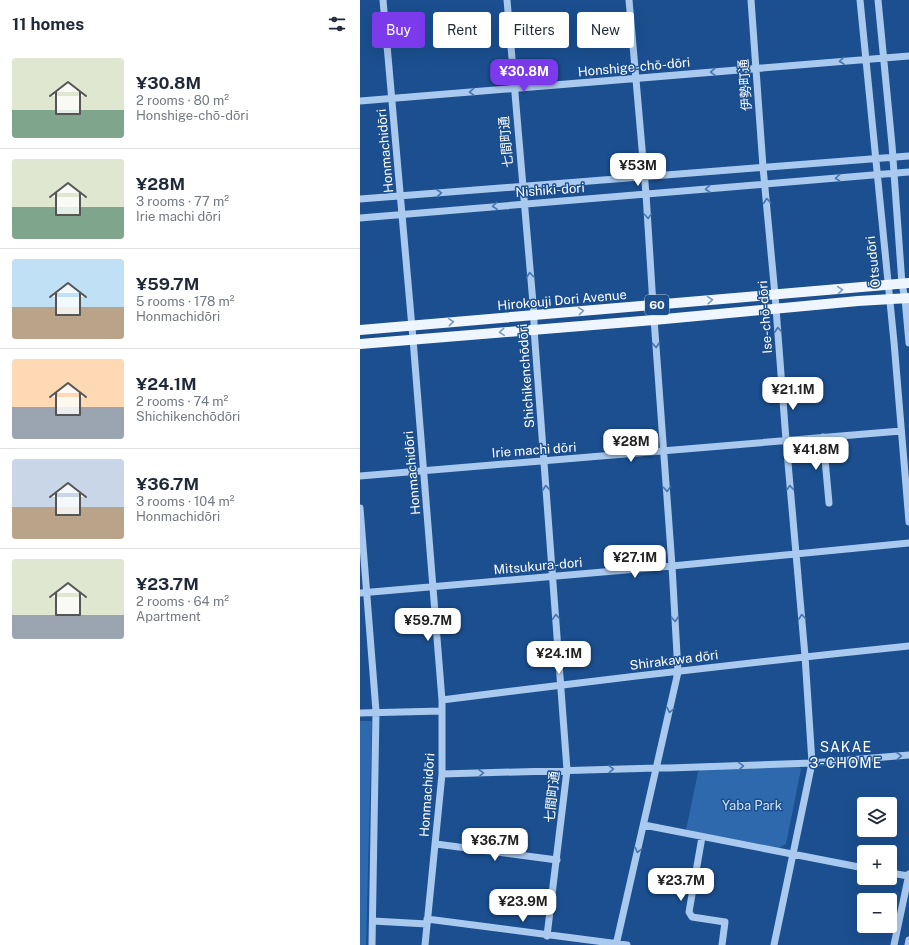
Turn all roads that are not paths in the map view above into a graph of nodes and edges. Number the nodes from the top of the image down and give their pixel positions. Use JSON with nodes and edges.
{"nodes":[{"id":1,"x":383,"y":0,"type":"edge"},
{"id":2,"x":507,"y":0,"type":"edge"},
{"id":3,"x":629,"y":0,"type":"edge"},
{"id":4,"x":751,"y":0,"type":"edge"},
{"id":5,"x":860,"y":0,"type":"edge"},
{"id":6,"x":878,"y":0,"type":"edge"},
{"id":7,"x":909,"y":56,"type":"edge"},
{"id":8,"x":883,"y":58,"type":"junction"},
{"id":9,"x":865,"y":60,"type":"junction"},
{"id":10,"x":756,"y":69,"type":"junction"},
{"id":11,"x":636,"y":78,"type":"junction"},
{"id":12,"x":514,"y":89,"type":"junction"},
{"id":13,"x":392,"y":99,"type":"junction"},
{"id":14,"x":360,"y":101,"type":"edge"},
{"id":15,"x":909,"y":156,"type":"edge"},
{"id":16,"x":893,"y":158,"type":"junction"},
{"id":17,"x":875,"y":159,"type":"junction"},
{"id":18,"x":764,"y":167,"type":"junction"},
{"id":19,"x":909,"y":172,"type":"edge"},
{"id":20,"x":893,"y":173,"type":"junction"},
{"id":21,"x":877,"y":175,"type":"junction"},
{"id":22,"x":645,"y":177,"type":"junction"},
{"id":23,"x":765,"y":185,"type":"junction"},
{"id":24,"x":522,"y":187,"type":"junction"},
{"id":25,"x":646,"y":194,"type":"junction"},
{"id":26,"x":400,"y":195,"type":"junction"},
{"id":27,"x":360,"y":199,"type":"edge"},
{"id":28,"x":524,"y":204,"type":"junction"},
{"id":29,"x":402,"y":214,"type":"junction"},
{"id":30,"x":360,"y":218,"type":"edge"},
{"id":31,"x":906,"y":284,"type":"edge"},
{"id":32,"x":888,"y":285,"type":"junction"},
{"id":33,"x":775,"y":295,"type":"junction"},
{"id":34,"x":889,"y":299,"type":"junction"},
{"id":35,"x":907,"y":299,"type":"edge"},
{"id":36,"x":653,"y":305,"type":"junction"},
{"id":37,"x":776,"y":308,"type":"junction"},
{"id":38,"x":534,"y":315,"type":"junction"},
{"id":39,"x":654,"y":320,"type":"junction"},
{"id":40,"x":412,"y":326,"type":"junction"},
{"id":41,"x":534,"y":329,"type":"junction"},
{"id":42,"x":360,"y":330,"type":"edge"},
{"id":43,"x":413,"y":339,"type":"junction"},
{"id":44,"x":909,"y":343,"type":"edge"},
{"id":45,"x":360,"y":344,"type":"edge"},
{"id":46,"x":901,"y":431,"type":"junction"},
{"id":47,"x":823,"y":437,"type":"junction"},
{"id":48,"x":786,"y":440,"type":"junction"},
{"id":49,"x":664,"y":451,"type":"junction"},
{"id":50,"x":544,"y":461,"type":"junction"},
{"id":51,"x":424,"y":470,"type":"junction"},
{"id":52,"x":360,"y":476,"type":"edge"},
{"id":53,"x":829,"y":503,"type":"dead end"},
{"id":54,"x":360,"y":508,"type":"edge"},
{"id":55,"x":909,"y":522,"type":"edge"},
{"id":56,"x":909,"y":543,"type":"edge"},
{"id":57,"x":796,"y":554,"type":"junction"},
{"id":58,"x":672,"y":566,"type":"junction"},
{"id":59,"x":553,"y":576,"type":"junction"},
{"id":60,"x":433,"y":588,"type":"junction"},
{"id":61,"x":363,"y":593,"type":"edge"},
{"id":62,"x":909,"y":646,"type":"edge"},
{"id":63,"x":805,"y":656,"type":"junction"},
{"id":64,"x":678,"y":672,"type":"junction"},
{"id":65,"x":561,"y":684,"type":"junction"},
{"id":66,"x":442,"y":700,"type":"junction"},
{"id":67,"x":376,"y":711,"type":"junction"},
{"id":68,"x":442,"y":711,"type":"junction"},
{"id":69,"x":360,"y":713,"type":"edge"},
{"id":70,"x":909,"y":755,"type":"edge"},
{"id":71,"x":812,"y":763,"type":"junction"},
{"id":72,"x":657,"y":768,"type":"junction"},
{"id":73,"x":567,"y":770,"type":"junction"},
{"id":74,"x":442,"y":774,"type":"junction"},
{"id":75,"x":644,"y":825,"type":"junction"},
{"id":76,"x":702,"y":837,"type":"junction"},
{"id":77,"x":436,"y":844,"type":"junction"},
{"id":78,"x":793,"y":855,"type":"junction"},
{"id":79,"x":557,"y":860,"type":"junction"},
{"id":80,"x":857,"y":867,"type":"edge"},
{"id":81,"x":897,"y":874,"type":"edge"},
{"id":82,"x":909,"y":876,"type":"edge"},
{"id":83,"x":373,"y":921,"type":"junction"},
{"id":84,"x":427,"y":922,"type":"junction"},
{"id":85,"x":547,"y":936,"type":"junction"},
{"id":86,"x":909,"y":940,"type":"edge"},
{"id":87,"x":616,"y":944,"type":"edge"},
{"id":88,"x":372,"y":945,"type":"edge"},
{"id":89,"x":425,"y":945,"type":"edge"},
{"id":90,"x":626,"y":945,"type":"edge"},
{"id":91,"x":722,"y":945,"type":"edge"},
{"id":92,"x":774,"y":945,"type":"edge"},
{"id":93,"x":894,"y":945,"type":"edge"},
{"id":94,"x":908,"y":945,"type":"edge"}],
"edges":[{"from":1,"to":13,"type":"street","name":"Honmachidōri"},
{"from":2,"to":12,"type":"street","name":"七間町通"},
{"from":3,"to":11,"type":"street"},
{"from":4,"to":10,"type":"street","name":"伊勢町通"},
{"from":5,"to":9,"type":"street","name":"Ōtsudōri"},
{"from":6,"to":8,"type":"street","name":"Ōtsudōri"},
{"from":7,"to":8,"type":"street","name":"Honshige-chō-dōri"},
{"from":8,"to":9,"type":"street","name":"Honshige-chō-dōri"},
{"from":8,"to":16,"type":"street","name":"Ōtsudōri"},
{"from":9,"to":10,"type":"street","name":"Honshige-chō-dōri","one_way":true},
{"from":9,"to":17,"type":"street","name":"Ōtsudōri"},
{"from":10,"to":11,"type":"street","name":"Honshige-chō-dōri","one_way":true},
{"from":10,"to":18,"type":"street","name":"伊勢町通"},
{"from":11,"to":12,"type":"street","name":"Honshige-chō-dōri"},
{"from":11,"to":22,"type":"street"},
{"from":12,"to":13,"type":"street","name":"Honshige-chō-dōri","one_way":true},
{"from":12,"to":24,"type":"street","name":"七間町通"},
{"from":13,"to":14,"type":"street","name":"Honshige-chō-dōri"},
{"from":13,"to":26,"type":"street","name":"Honmachidōri"},
{"from":15,"to":16,"type":"street","name":"Nishiki-dori"},
{"from":16,"to":17,"type":"street","name":"Nishiki-dori"},
{"from":16,"to":20,"type":"street","name":"Ōtsudōri"},
{"from":17,"to":18,"type":"street","name":"Nishiki-dori"},
{"from":17,"to":21,"type":"street","name":"Ōtsudōri"},
{"from":18,"to":22,"type":"street","name":"Nishiki-dori"},
{"from":18,"to":23,"type":"street","name":"Ise-chō-dōri"},
{"from":19,"to":20,"type":"street","name":"Nishiki-dori"},
{"from":20,"to":21,"type":"street","name":"Nishiki-dori"},
{"from":20,"to":31,"type":"street","name":"Ōtsudōri"},
{"from":21,"to":23,"type":"street","name":"Nishiki-dori","one_way":true},
{"from":21,"to":32,"type":"street","name":"Ōtsudōri"},
{"from":22,"to":24,"type":"street","name":"Nishiki-dori"},
{"from":22,"to":25,"type":"street"},
{"from":23,"to":25,"type":"street","name":"Nishiki-dori","one_way":true},
{"from":33,"to":23,"type":"street","name":"Ise-chō-dōri","one_way":true},
{"from":26,"to":24,"type":"street","name":"Nishiki-dori","one_way":true},
{"from":24,"to":28,"type":"street","name":"Shichikenchōdōri"},
{"from":25,"to":28,"type":"street","name":"Nishiki-dori"},
{"from":25,"to":36,"type":"street","one_way":true},
{"from":26,"to":27,"type":"street","name":"Nishiki-dori"},
{"from":26,"to":29,"type":"street","name":"Honmachidōri"},
{"from":28,"to":29,"type":"street","name":"Nishiki-dori","one_way":true},
{"from":38,"to":28,"type":"street","name":"Shichikenchōdōri","one_way":true},
{"from":29,"to":30,"type":"street","name":"Nishiki-dori"},
{"from":29,"to":40,"type":"street","name":"Honmachidōri"},
{"from":31,"to":32,"type":"main road","name":"Hirokouji Dori Avenue","number":"60"},
{"from":31,"to":35,"type":"street","name":"Ōtsudōri"},
{"from":33,"to":32,"type":"main road","name":"Hirokouji Dori Avenue","number":"60","one_way":true},
{"from":32,"to":34,"type":"street","name":"Ōtsudōri"},
{"from":36,"to":33,"type":"main road","name":"Hirokouji Dori Avenue","number":"60","one_way":true},
{"from":33,"to":37,"type":"street","name":"Ise-chō-dōri"},
{"from":34,"to":35,"type":"main road","name":"Hirokouji Dori Avenue","number":"60"},
{"from":34,"to":37,"type":"main road","name":"Hirokouji Dori Avenue","number":"60"},
{"from":34,"to":46,"type":"street","name":"Ōtsudōri"},
{"from":35,"to":44,"type":"street","name":"Ōtsudōri"},
{"from":38,"to":36,"type":"main road","name":"Hirokouji Dori Avenue","number":"60","one_way":true},
{"from":36,"to":39,"type":"street"},
{"from":37,"to":39,"type":"main road","name":"Hirokouji Dori Avenue","number":"60"},
{"from":48,"to":37,"type":"street","name":"Ise-chō-dōri","one_way":true},
{"from":40,"to":38,"type":"main road","name":"Hirokouji Dori Avenue","number":"60","one_way":true},
{"from":38,"to":41,"type":"street","name":"Shichikenchōdōri"},
{"from":39,"to":41,"type":"main road","name":"Hirokouji Dori Avenue","number":"60"},
{"from":39,"to":49,"type":"street","one_way":true},
{"from":40,"to":42,"type":"main road","name":"Hirokouji Dori Avenue","number":"60"},
{"from":40,"to":43,"type":"street","name":"Honmachidōri"},
{"from":41,"to":43,"type":"main road","name":"Hirokouji Dori Avenue","number":"60","one_way":true},
{"from":41,"to":50,"type":"street","name":"Shichikenchōdōri"},
{"from":43,"to":45,"type":"main road","name":"Hirokouji Dori Avenue","number":"60"},
{"from":43,"to":51,"type":"street","name":"Honmachidōri"},
{"from":46,"to":47,"type":"street","name":"Irie machi dōri"},
{"from":46,"to":55,"type":"street","name":"Ōtsudōri"},
{"from":47,"to":48,"type":"street","name":"Irie machi dōri"},
{"from":47,"to":53,"type":"street"},
{"from":48,"to":49,"type":"street","name":"Irie machi dōri"},
{"from":57,"to":48,"type":"street","name":"Ise-chō-dōri","one_way":true},
{"from":49,"to":50,"type":"street","name":"Irie machi dōri"},
{"from":49,"to":58,"type":"street","one_way":true},
{"from":50,"to":51,"type":"street","name":"Irie machi dōri"},
{"from":59,"to":50,"type":"street","name":"Shichikenchōdōri","one_way":true},
{"from":51,"to":52,"type":"street","name":"Irie machi dōri"},
{"from":51,"to":60,"type":"street","name":"Honmachidōri"},
{"from":54,"to":61,"type":"street"},
{"from":56,"to":57,"type":"street","name":"Mitsukura-dori"},
{"from":57,"to":58,"type":"street","name":"Mitsukura-dori"},
{"from":63,"to":57,"type":"street","name":"Ise-chō-dōri","one_way":true},
{"from":58,"to":59,"type":"street","name":"Mitsukura-dori"},
{"from":58,"to":64,"type":"street","one_way":true},
{"from":59,"to":60,"type":"street","name":"Mitsukura-dori"},
{"from":65,"to":59,"type":"street","name":"Shichikenchōdōri","one_way":true},
{"from":60,"to":61,"type":"street","name":"Mitsukura-dori"},
{"from":60,"to":66,"type":"street","name":"Honmachidōri"},
{"from":61,"to":67,"type":"street"},
{"from":62,"to":63,"type":"street","name":"Shirakawa dōri"},
{"from":63,"to":64,"type":"street","name":"Shirakawa dōri"},
{"from":63,"to":71,"type":"street","name":"Ise-chō-dōri"},
{"from":64,"to":65,"type":"street","name":"Shirakawa dōri"},
{"from":64,"to":72,"type":"street","one_way":true},
{"from":65,"to":66,"type":"street","name":"Shirakawa dōri"},
{"from":65,"to":73,"type":"street","name":"七間町通"},
{"from":66,"to":68,"type":"street","name":"Honmachidōri"},
{"from":67,"to":68,"type":"street"},
{"from":67,"to":69,"type":"street"},
{"from":67,"to":83,"type":"street"},
{"from":68,"to":74,"type":"street","name":"Honmachidōri"},
{"from":71,"to":70,"type":"street","one_way":true},
{"from":72,"to":71,"type":"street","one_way":true},
{"from":71,"to":78,"type":"street","name":"Ise-chō-dōri"},
{"from":73,"to":72,"type":"street","one_way":true},
{"from":72,"to":75,"type":"street"},
{"from":74,"to":73,"type":"street","one_way":true},
{"from":73,"to":79,"type":"street","name":"七間町通"},
{"from":74,"to":77,"type":"street","name":"Honmachidōri"},
{"from":75,"to":76,"type":"street"},
{"from":75,"to":87,"type":"street","one_way":true},
{"from":76,"to":78,"type":"street"},
{"from":76,"to":91,"type":"street"},
{"from":77,"to":79,"type":"street"},
{"from":77,"to":84,"type":"street","name":"Honmachidōri"},
{"from":78,"to":80,"type":"street"},
{"from":78,"to":92,"type":"street","name":"Ise-chō-dōri"},
{"from":79,"to":85,"type":"street","name":"七間町通"},
{"from":81,"to":82,"type":"street"},
{"from":82,"to":93,"type":"street"},
{"from":83,"to":84,"type":"street"},
{"from":83,"to":88,"type":"street"},
{"from":84,"to":85,"type":"street"},
{"from":84,"to":89,"type":"street","name":"Honmachidōri"},
{"from":85,"to":87,"type":"street"},
{"from":86,"to":94,"type":"street"},
{"from":87,"to":90,"type":"street"}]}
